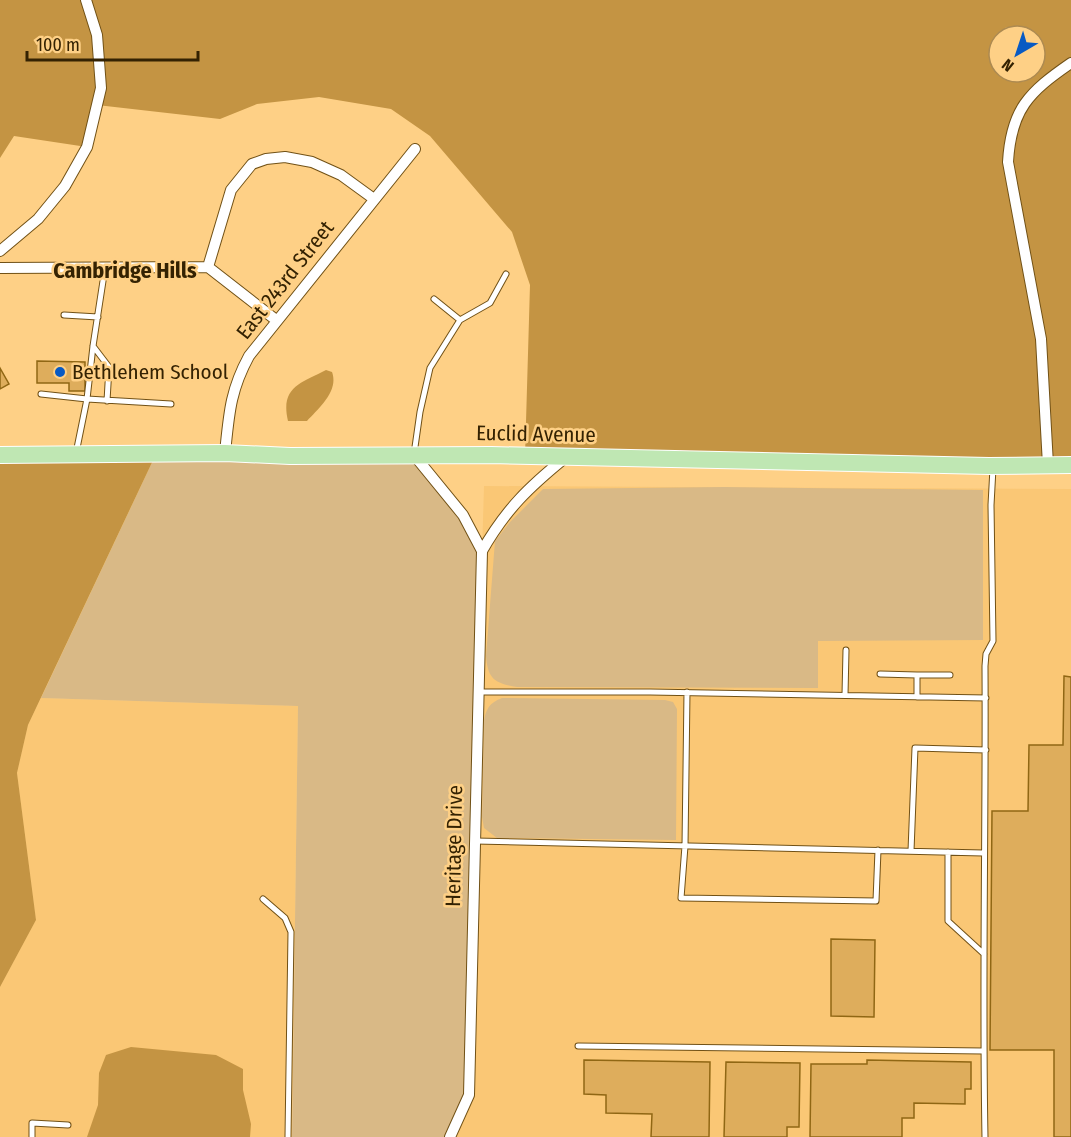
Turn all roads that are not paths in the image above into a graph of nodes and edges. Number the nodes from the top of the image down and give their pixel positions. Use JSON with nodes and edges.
{"nodes":[{"id":1,"x":86,"y":0,"type":"edge"},
{"id":2,"x":1071,"y":63,"type":"edge"},
{"id":3,"x":415,"y":148,"type":"dead end"},
{"id":4,"x":374,"y":199,"type":"junction"},
{"id":5,"x":0,"y":251,"type":"edge"},
{"id":6,"x":105,"y":266,"type":"junction"},
{"id":7,"x":0,"y":267,"type":"edge"},
{"id":8,"x":208,"y":267,"type":"junction"},
{"id":9,"x":506,"y":274,"type":"dead end"},
{"id":10,"x":434,"y":299,"type":"dead end"},
{"id":11,"x":63,"y":315,"type":"dead end"},
{"id":12,"x":98,"y":317,"type":"junction"},
{"id":13,"x":276,"y":320,"type":"junction"},
{"id":14,"x":460,"y":320,"type":"junction"},
{"id":15,"x":93,"y":346,"type":"junction"},
{"id":16,"x":41,"y":394,"type":"dead end"},
{"id":17,"x":87,"y":399,"type":"junction"},
{"id":18,"x":107,"y":400,"type":"junction"},
{"id":19,"x":171,"y":404,"type":"dead end"},
{"id":20,"x":225,"y":453,"type":"junction"},
{"id":21,"x":75,"y":454,"type":"junction"},
{"id":22,"x":0,"y":455,"type":"edge"},
{"id":23,"x":414,"y":456,"type":"junction"},
{"id":24,"x":566,"y":457,"type":"junction"},
{"id":25,"x":1048,"y":465,"type":"junction"},
{"id":26,"x":1071,"y":465,"type":"edge"},
{"id":27,"x":993,"y":466,"type":"junction"},
{"id":28,"x":482,"y":551,"type":"junction"},
{"id":29,"x":846,"y":650,"type":"dead end"},
{"id":30,"x":880,"y":674,"type":"dead end"},
{"id":31,"x":917,"y":675,"type":"junction"},
{"id":32,"x":950,"y":675,"type":"dead end"},
{"id":33,"x":477,"y":692,"type":"junction"},
{"id":34,"x":687,"y":692,"type":"junction"},
{"id":35,"x":845,"y":695,"type":"junction"},
{"id":36,"x":917,"y":697,"type":"junction"},
{"id":37,"x":986,"y":698,"type":"junction"},
{"id":38,"x":986,"y":750,"type":"junction"},
{"id":39,"x":474,"y":841,"type":"junction"},
{"id":40,"x":685,"y":846,"type":"junction"},
{"id":41,"x":878,"y":850,"type":"junction"},
{"id":42,"x":911,"y":850,"type":"junction"},
{"id":43,"x":948,"y":852,"type":"junction"},
{"id":44,"x":983,"y":853,"type":"junction"},
{"id":45,"x":263,"y":899,"type":"dead end"},
{"id":46,"x":984,"y":954,"type":"junction"},
{"id":47,"x":578,"y":1046,"type":"dead end"},
{"id":48,"x":983,"y":1051,"type":"junction"},
{"id":49,"x":69,"y":1125,"type":"dead end"},
{"id":50,"x":32,"y":1137,"type":"edge"},
{"id":51,"x":288,"y":1137,"type":"edge"},
{"id":52,"x":450,"y":1137,"type":"edge"},
{"id":53,"x":985,"y":1137,"type":"edge"}],
"edges":[{"from":1,"to":5,"type":"street"},
{"from":2,"to":25,"type":"street"},
{"from":3,"to":4,"type":"street","name":"East 243rd Street"},
{"from":4,"to":8,"type":"street"},
{"from":4,"to":13,"type":"street","name":"East 243rd Street"},
{"from":6,"to":7,"type":"street"},
{"from":6,"to":8,"type":"street"},
{"from":6,"to":12,"type":"lane"},
{"from":8,"to":13,"type":"street"},
{"from":9,"to":14,"type":"lane"},
{"from":10,"to":14,"type":"lane"},
{"from":11,"to":12,"type":"lane"},
{"from":12,"to":15,"type":"lane"},
{"from":13,"to":20,"type":"street","name":"East 243rd Street"},
{"from":14,"to":23,"type":"lane"},
{"from":15,"to":17,"type":"lane"},
{"from":15,"to":18,"type":"lane"},
{"from":16,"to":17,"type":"lane"},
{"from":17,"to":18,"type":"lane"},
{"from":17,"to":21,"type":"lane"},
{"from":18,"to":19,"type":"lane"},
{"from":20,"to":21,"type":"main road","name":"Euclid Avenue"},
{"from":20,"to":23,"type":"main road","name":"Euclid Avenue"},
{"from":21,"to":22,"type":"main road","name":"Euclid Avenue"},
{"from":23,"to":24,"type":"main road","name":"Euclid Avenue"},
{"from":23,"to":28,"type":"street","name":"Heritage Drive"},
{"from":24,"to":27,"type":"main road","name":"Euclid Avenue"},
{"from":24,"to":28,"type":"street","name":"Heritage Drive"},
{"from":25,"to":26,"type":"main road","name":"Euclid Avenue"},
{"from":25,"to":27,"type":"main road","name":"Euclid Avenue"},
{"from":27,"to":37,"type":"lane"},
{"from":28,"to":33,"type":"street","name":"Heritage Drive"},
{"from":29,"to":35,"type":"lane"},
{"from":30,"to":31,"type":"lane"},
{"from":31,"to":32,"type":"lane"},
{"from":31,"to":36,"type":"lane"},
{"from":33,"to":34,"type":"lane"},
{"from":33,"to":39,"type":"street","name":"Heritage Drive"},
{"from":34,"to":35,"type":"lane"},
{"from":34,"to":40,"type":"lane"},
{"from":35,"to":36,"type":"lane"},
{"from":36,"to":37,"type":"lane"},
{"from":37,"to":38,"type":"lane"},
{"from":38,"to":42,"type":"lane"},
{"from":38,"to":44,"type":"lane"},
{"from":39,"to":40,"type":"lane"},
{"from":39,"to":52,"type":"street","name":"Heritage Drive"},
{"from":40,"to":41,"type":"lane"},
{"from":40,"to":41,"type":"lane"},
{"from":41,"to":42,"type":"lane"},
{"from":42,"to":43,"type":"lane"},
{"from":43,"to":44,"type":"lane"},
{"from":43,"to":46,"type":"lane"},
{"from":44,"to":46,"type":"lane"},
{"from":45,"to":51,"type":"lane"},
{"from":46,"to":48,"type":"lane"},
{"from":47,"to":48,"type":"lane"},
{"from":48,"to":53,"type":"lane"},
{"from":49,"to":50,"type":"lane"}]}
